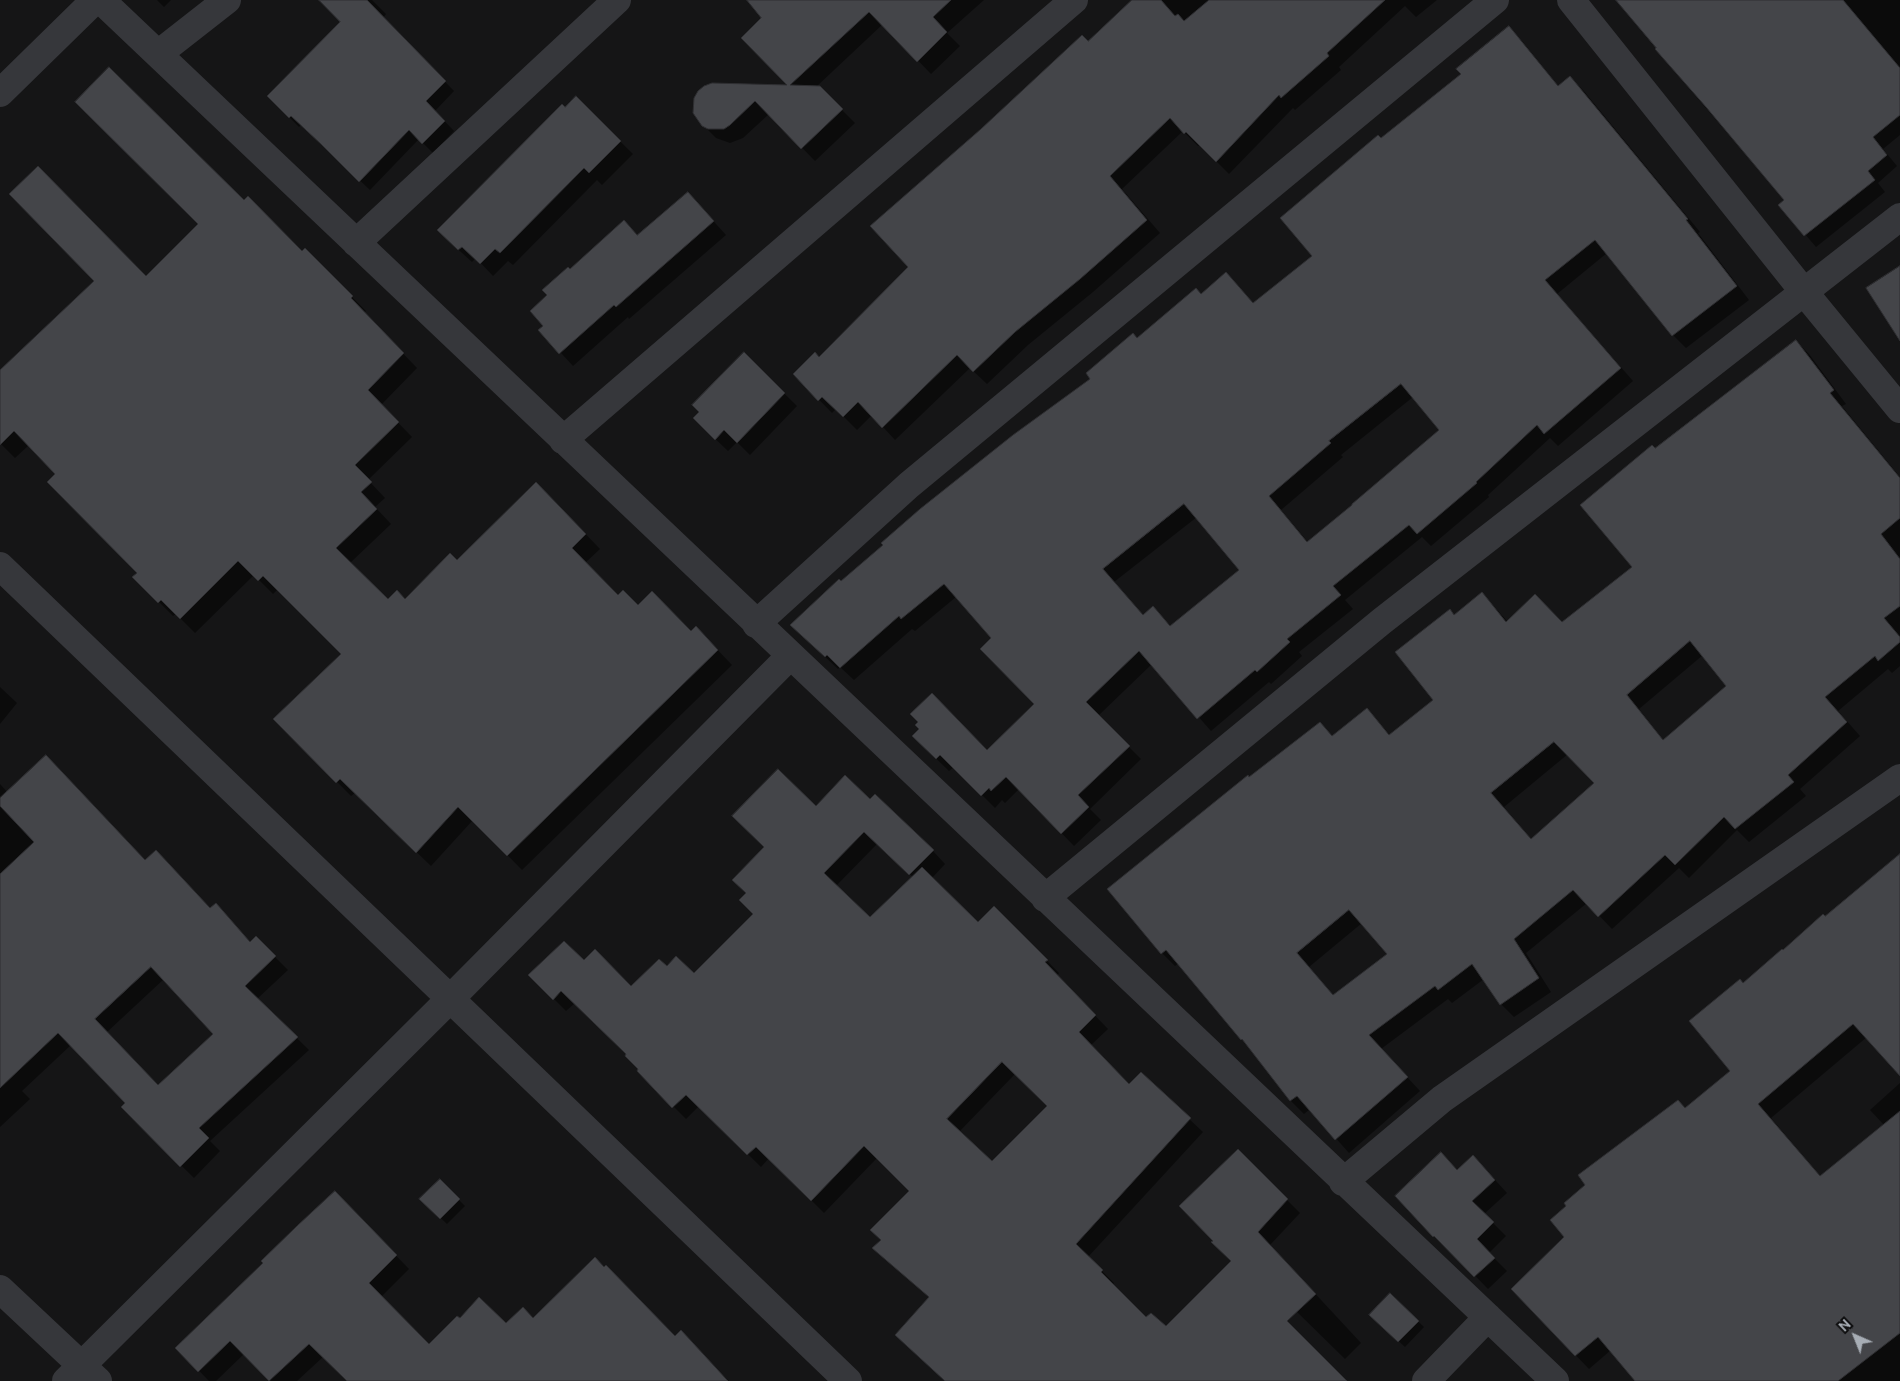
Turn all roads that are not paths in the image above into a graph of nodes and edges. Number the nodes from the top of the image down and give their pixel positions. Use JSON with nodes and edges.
{"nodes":[{"id":1,"x":96,"y":0,"type":"edge"},
{"id":2,"x":101,"y":0,"type":"edge"},
{"id":3,"x":227,"y":0,"type":"edge"},
{"id":4,"x":617,"y":0,"type":"edge"},
{"id":5,"x":1074,"y":0,"type":"edge"},
{"id":6,"x":1495,"y":0,"type":"edge"},
{"id":7,"x":1571,"y":0,"type":"edge"},
{"id":8,"x":158,"y":54,"type":"junction"},
{"id":9,"x":0,"y":93,"type":"edge"},
{"id":10,"x":1900,"y":217,"type":"edge"},
{"id":11,"x":356,"y":243,"type":"junction"},
{"id":12,"x":1804,"y":292,"type":"junction"},
{"id":13,"x":1900,"y":409,"type":"edge"},
{"id":14,"x":562,"y":440,"type":"junction"},
{"id":15,"x":0,"y":566,"type":"edge"},
{"id":16,"x":756,"y":624,"type":"junction"},
{"id":17,"x":790,"y":656,"type":"junction"},
{"id":18,"x":1900,"y":778,"type":"edge"},
{"id":19,"x":1045,"y":898,"type":"junction"},
{"id":20,"x":451,"y":998,"type":"junction"},
{"id":21,"x":1343,"y":1182,"type":"junction"},
{"id":22,"x":0,"y":1289,"type":"edge"},
{"id":23,"x":1488,"y":1317,"type":"junction"},
{"id":24,"x":82,"y":1376,"type":"edge"},
{"id":25,"x":848,"y":1381,"type":"edge"},
{"id":26,"x":1426,"y":1381,"type":"edge"},
{"id":27,"x":1554,"y":1381,"type":"edge"}],
"edges":[{"from":1,"to":9,"type":"street"},
{"from":2,"to":8,"type":"street"},
{"from":3,"to":8,"type":"street"},
{"from":4,"to":11,"type":"street"},
{"from":5,"to":14,"type":"street"},
{"from":6,"to":16,"type":"street"},
{"from":7,"to":12,"type":"street"},
{"from":8,"to":11,"type":"street"},
{"from":10,"to":12,"type":"street"},
{"from":11,"to":14,"type":"street"},
{"from":12,"to":13,"type":"street"},
{"from":12,"to":19,"type":"street"},
{"from":14,"to":16,"type":"street"},
{"from":15,"to":20,"type":"street"},
{"from":16,"to":17,"type":"street"},
{"from":17,"to":19,"type":"street"},
{"from":17,"to":20,"type":"street"},
{"from":18,"to":21,"type":"street"},
{"from":19,"to":21,"type":"street"},
{"from":20,"to":24,"type":"street"},
{"from":20,"to":25,"type":"street"},
{"from":21,"to":23,"type":"street"},
{"from":22,"to":24,"type":"street"},
{"from":23,"to":26,"type":"street"},
{"from":23,"to":27,"type":"street"}]}
